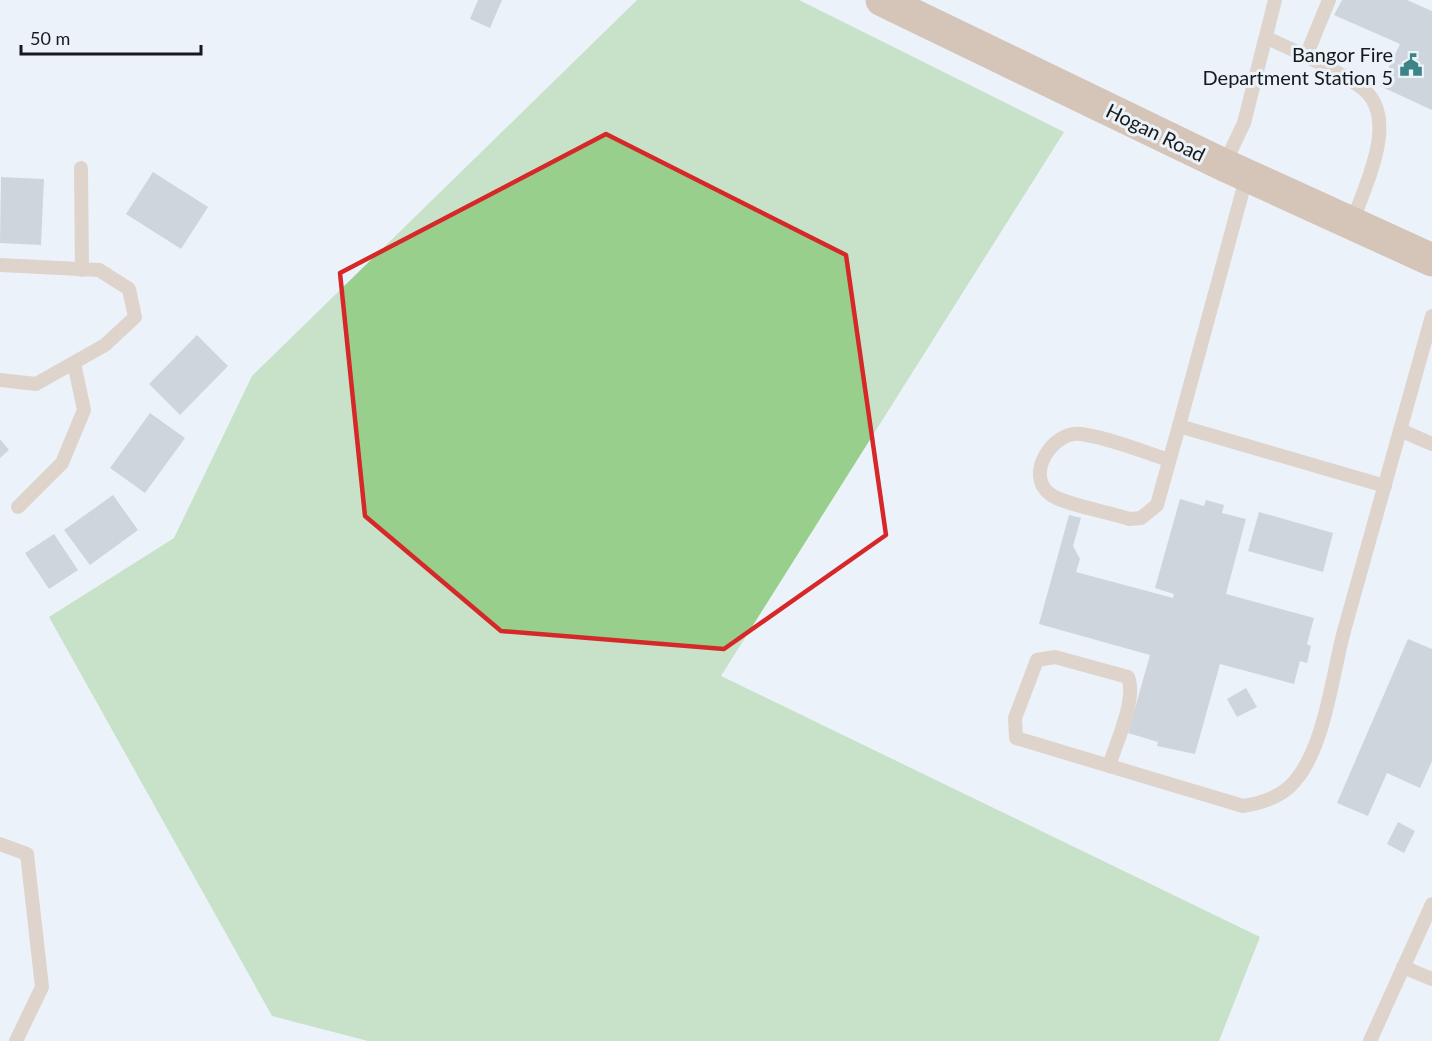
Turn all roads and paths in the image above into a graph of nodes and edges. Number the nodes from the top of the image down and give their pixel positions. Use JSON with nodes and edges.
{"nodes":[{"id":1,"x":882,"y":0,"type":"edge"},
{"id":2,"x":1275,"y":0,"type":"edge"},
{"id":3,"x":1329,"y":0,"type":"edge"},
{"id":4,"x":1266,"y":38,"type":"junction"},
{"id":5,"x":1306,"y":56,"type":"junction"},
{"id":6,"x":81,"y":168,"type":"dead end"},
{"id":7,"x":1235,"y":170,"type":"junction"},
{"id":8,"x":1352,"y":223,"type":"junction"},
{"id":9,"x":1432,"y":260,"type":"edge"},
{"id":10,"x":0,"y":265,"type":"edge"},
{"id":11,"x":82,"y":270,"type":"junction"},
{"id":12,"x":1432,"y":316,"type":"edge"},
{"id":13,"x":74,"y":363,"type":"junction"},
{"id":14,"x":0,"y":380,"type":"edge"},
{"id":15,"x":1179,"y":426,"type":"junction"},
{"id":16,"x":1400,"y":430,"type":"junction"},
{"id":17,"x":1432,"y":444,"type":"edge"},
{"id":18,"x":1169,"y":460,"type":"junction"},
{"id":19,"x":1385,"y":486,"type":"junction"},
{"id":20,"x":18,"y":507,"type":"dead end"},
{"id":21,"x":1109,"y":766,"type":"junction"},
{"id":22,"x":0,"y":844,"type":"edge"},
{"id":23,"x":1432,"y":904,"type":"edge"},
{"id":24,"x":1403,"y":966,"type":"junction"},
{"id":25,"x":1432,"y":979,"type":"edge"},
{"id":26,"x":16,"y":1041,"type":"edge"},
{"id":27,"x":1370,"y":1041,"type":"edge"}],
"edges":[{"from":1,"to":7,"type":"main road","name":"Hogan Road"},
{"from":2,"to":4,"type":"lane"},
{"from":3,"to":5,"type":"lane"},
{"from":4,"to":5,"type":"lane"},
{"from":4,"to":7,"type":"lane"},
{"from":5,"to":8,"type":"lane"},
{"from":6,"to":11,"type":"lane"},
{"from":7,"to":8,"type":"main road","name":"Hogan Road"},
{"from":7,"to":15,"type":"lane"},
{"from":8,"to":9,"type":"main road","name":"Hogan Road"},
{"from":10,"to":11,"type":"lane"},
{"from":11,"to":13,"type":"lane"},
{"from":12,"to":16,"type":"lane"},
{"from":13,"to":14,"type":"lane"},
{"from":13,"to":20,"type":"lane"},
{"from":15,"to":18,"type":"lane"},
{"from":15,"to":19,"type":"lane"},
{"from":16,"to":17,"type":"lane"},
{"from":16,"to":19,"type":"lane"},
{"from":18,"to":18,"type":"lane"},
{"from":19,"to":21,"type":"lane"},
{"from":21,"to":21,"type":"lane"},
{"from":22,"to":26,"type":"lane"},
{"from":23,"to":24,"type":"lane"},
{"from":24,"to":25,"type":"lane"},
{"from":24,"to":27,"type":"lane"}]}
